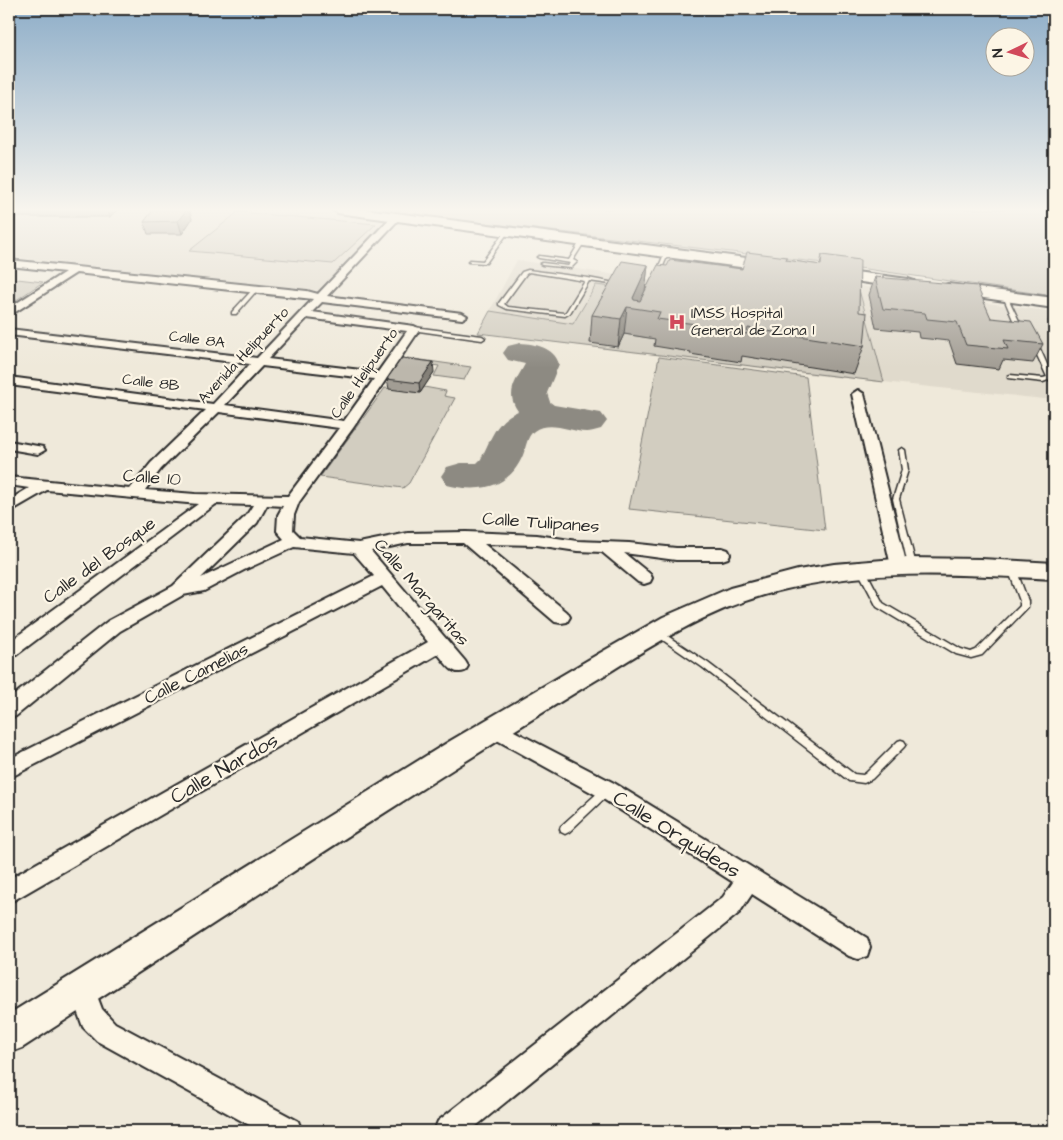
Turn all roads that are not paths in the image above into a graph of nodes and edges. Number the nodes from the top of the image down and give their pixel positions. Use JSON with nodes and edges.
{"nodes":[{"id":1,"x":352,"y":262,"type":"edge"},
{"id":2,"x":576,"y":262,"type":"edge"},
{"id":3,"x":663,"y":262,"type":"edge"},
{"id":4,"x":742,"y":262,"type":"edge"},
{"id":5,"x":9,"y":263,"type":"edge"},
{"id":6,"x":542,"y":264,"type":"dead end"},
{"id":7,"x":792,"y":269,"type":"edge"},
{"id":8,"x":74,"y":270,"type":"junction"},
{"id":9,"x":811,"y":272,"type":"edge"},
{"id":10,"x":588,"y":280,"type":"junction"},
{"id":11,"x":655,"y":280,"type":"edge"},
{"id":12,"x":624,"y":285,"type":"edge"},
{"id":13,"x":918,"y":285,"type":"edge"},
{"id":14,"x":937,"y":288,"type":"edge"},
{"id":15,"x":256,"y":289,"type":"junction"},
{"id":16,"x":1005,"y":296,"type":"junction"},
{"id":17,"x":318,"y":298,"type":"junction"},
{"id":18,"x":1054,"y":303,"type":"edge"},
{"id":19,"x":9,"y":313,"type":"edge"},
{"id":20,"x":234,"y":313,"type":"dead end"},
{"id":21,"x":304,"y":314,"type":"junction"},
{"id":22,"x":462,"y":316,"type":"dead end"},
{"id":23,"x":1008,"y":324,"type":"edge"},
{"id":24,"x":1017,"y":325,"type":"junction"},
{"id":25,"x":414,"y":329,"type":"junction"},
{"id":26,"x":9,"y":332,"type":"edge"},
{"id":27,"x":1025,"y":334,"type":"edge"},
{"id":28,"x":482,"y":338,"type":"dead end"},
{"id":29,"x":1031,"y":338,"type":"edge"},
{"id":30,"x":260,"y":361,"type":"junction"},
{"id":31,"x":381,"y":376,"type":"junction"},
{"id":32,"x":1010,"y":376,"type":"dead end"},
{"id":33,"x":9,"y":381,"type":"edge"},
{"id":34,"x":858,"y":394,"type":"dead end"},
{"id":35,"x":216,"y":407,"type":"junction"},
{"id":36,"x":348,"y":425,"type":"junction"},
{"id":37,"x":9,"y":445,"type":"edge"},
{"id":38,"x":38,"y":450,"type":"dead end"},
{"id":39,"x":902,"y":450,"type":"dead end"},
{"id":40,"x":9,"y":481,"type":"edge"},
{"id":41,"x":44,"y":485,"type":"junction"},
{"id":42,"x":134,"y":494,"type":"junction"},
{"id":43,"x":212,"y":500,"type":"junction"},
{"id":44,"x":263,"y":500,"type":"junction"},
{"id":45,"x":292,"y":501,"type":"junction"},
{"id":46,"x":9,"y":507,"type":"edge"},
{"id":47,"x":466,"y":538,"type":"junction"},
{"id":48,"x":294,"y":541,"type":"junction"},
{"id":49,"x":230,"y":542,"type":"junction"},
{"id":50,"x":604,"y":546,"type":"junction"},
{"id":51,"x":359,"y":548,"type":"junction"},
{"id":52,"x":722,"y":554,"type":"dead end"},
{"id":53,"x":246,"y":562,"type":"junction"},
{"id":54,"x":905,"y":565,"type":"junction"},
{"id":55,"x":860,"y":568,"type":"junction"},
{"id":56,"x":1011,"y":568,"type":"junction"},
{"id":57,"x":1054,"y":571,"type":"edge"},
{"id":58,"x":384,"y":578,"type":"junction"},
{"id":59,"x":644,"y":578,"type":"dead end"},
{"id":60,"x":180,"y":590,"type":"junction"},
{"id":61,"x":560,"y":617,"type":"dead end"},
{"id":62,"x":656,"y":631,"type":"junction"},
{"id":63,"x":440,"y":644,"type":"junction"},
{"id":64,"x":9,"y":651,"type":"edge"},
{"id":65,"x":458,"y":666,"type":"dead end"},
{"id":66,"x":9,"y":710,"type":"edge"},
{"id":67,"x":493,"y":728,"type":"junction"},
{"id":68,"x":901,"y":744,"type":"dead end"},
{"id":69,"x":9,"y":769,"type":"edge"},
{"id":70,"x":607,"y":790,"type":"junction"},
{"id":71,"x":566,"y":829,"type":"dead end"},
{"id":72,"x":748,"y":879,"type":"junction"},
{"id":73,"x":9,"y":892,"type":"edge"},
{"id":74,"x":858,"y":947,"type":"dead end"},
{"id":75,"x":82,"y":989,"type":"junction"},
{"id":76,"x":9,"y":1035,"type":"edge"},
{"id":77,"x":288,"y":1131,"type":"edge"},
{"id":78,"x":448,"y":1131,"type":"edge"}],
"edges":[{"from":1,"to":17,"type":"street","name":"Avenida Helipuerto"},
{"from":2,"to":6,"type":"lane"},
{"from":3,"to":11,"type":"lane"},
{"from":4,"to":7,"type":"main road"},
{"from":5,"to":8,"type":"street"},
{"from":8,"to":15,"type":"street"},
{"from":8,"to":19,"type":"street"},
{"from":9,"to":13,"type":"main road"},
{"from":10,"to":10,"type":"lane"},
{"from":10,"to":12,"type":"lane"},
{"from":14,"to":16,"type":"main road"},
{"from":15,"to":17,"type":"street"},
{"from":15,"to":20,"type":"lane"},
{"from":16,"to":18,"type":"main road"},
{"from":16,"to":24,"type":"lane"},
{"from":17,"to":21,"type":"street","name":"Avenida Helipuerto"},
{"from":17,"to":22,"type":"street"},
{"from":21,"to":25,"type":"street","name":"Calle Helipuerto"},
{"from":21,"to":30,"type":"street","name":"Avenida Helipuerto"},
{"from":23,"to":24,"type":"lane"},
{"from":24,"to":27,"type":"lane"},
{"from":25,"to":28,"type":"lane"},
{"from":25,"to":31,"type":"street","name":"Calle Helipuerto"},
{"from":26,"to":30,"type":"street","name":"Calle 8A"},
{"from":29,"to":32,"type":"lane"},
{"from":30,"to":31,"type":"street","name":"Calle 8A"},
{"from":30,"to":35,"type":"street","name":"Avenida Helipuerto"},
{"from":31,"to":36,"type":"street","name":"Calle Helipuerto"},
{"from":33,"to":35,"type":"street","name":"Calle 8B"},
{"from":34,"to":54,"type":"street"},
{"from":35,"to":36,"type":"street","name":"Calle 8B"},
{"from":35,"to":42,"type":"street","name":"Avenida Helipuerto"},
{"from":36,"to":45,"type":"street","name":"Calle Helipuerto"},
{"from":37,"to":38,"type":"street"},
{"from":39,"to":54,"type":"lane"},
{"from":40,"to":41,"type":"street","name":"Calle 10"},
{"from":41,"to":42,"type":"street","name":"Calle 10"},
{"from":41,"to":46,"type":"street"},
{"from":42,"to":43,"type":"street","name":"Calle 10"},
{"from":43,"to":44,"type":"street","name":"Calle 10"},
{"from":43,"to":64,"type":"street","name":"Calle del Bosque"},
{"from":44,"to":45,"type":"street","name":"Calle 10"},
{"from":44,"to":49,"type":"street"},
{"from":45,"to":48,"type":"street"},
{"from":47,"to":50,"type":"street","name":"Calle Tulipanes"},
{"from":47,"to":51,"type":"street","name":"Calle Tulipanes"},
{"from":47,"to":61,"type":"street"},
{"from":48,"to":51,"type":"street","name":"Calle Margaritas"},
{"from":48,"to":53,"type":"street"},
{"from":49,"to":53,"type":"street"},
{"from":49,"to":60,"type":"street"},
{"from":50,"to":52,"type":"street","name":"Calle Tulipanes"},
{"from":50,"to":59,"type":"street"},
{"from":51,"to":58,"type":"street","name":"Calle Margaritas"},
{"from":53,"to":60,"type":"street"},
{"from":54,"to":55,"type":"main road"},
{"from":54,"to":56,"type":"main road"},
{"from":55,"to":56,"type":"lane"},
{"from":55,"to":62,"type":"main road"},
{"from":56,"to":57,"type":"main road"},
{"from":58,"to":63,"type":"street","name":"Calle Margaritas"},
{"from":58,"to":69,"type":"street","name":"Calle Camelias"},
{"from":60,"to":66,"type":"street"},
{"from":62,"to":67,"type":"main road"},
{"from":62,"to":68,"type":"lane"},
{"from":63,"to":65,"type":"street","name":"Calle Margaritas"},
{"from":63,"to":73,"type":"street","name":"Calle Nardos"},
{"from":67,"to":70,"type":"street","name":"Calle Orquídeas"},
{"from":67,"to":75,"type":"main road"},
{"from":70,"to":71,"type":"lane"},
{"from":70,"to":72,"type":"street","name":"Calle Orquídeas"},
{"from":72,"to":74,"type":"street","name":"Calle Orquídeas"},
{"from":72,"to":78,"type":"street"},
{"from":75,"to":76,"type":"main road"},
{"from":75,"to":77,"type":"street"}]}
